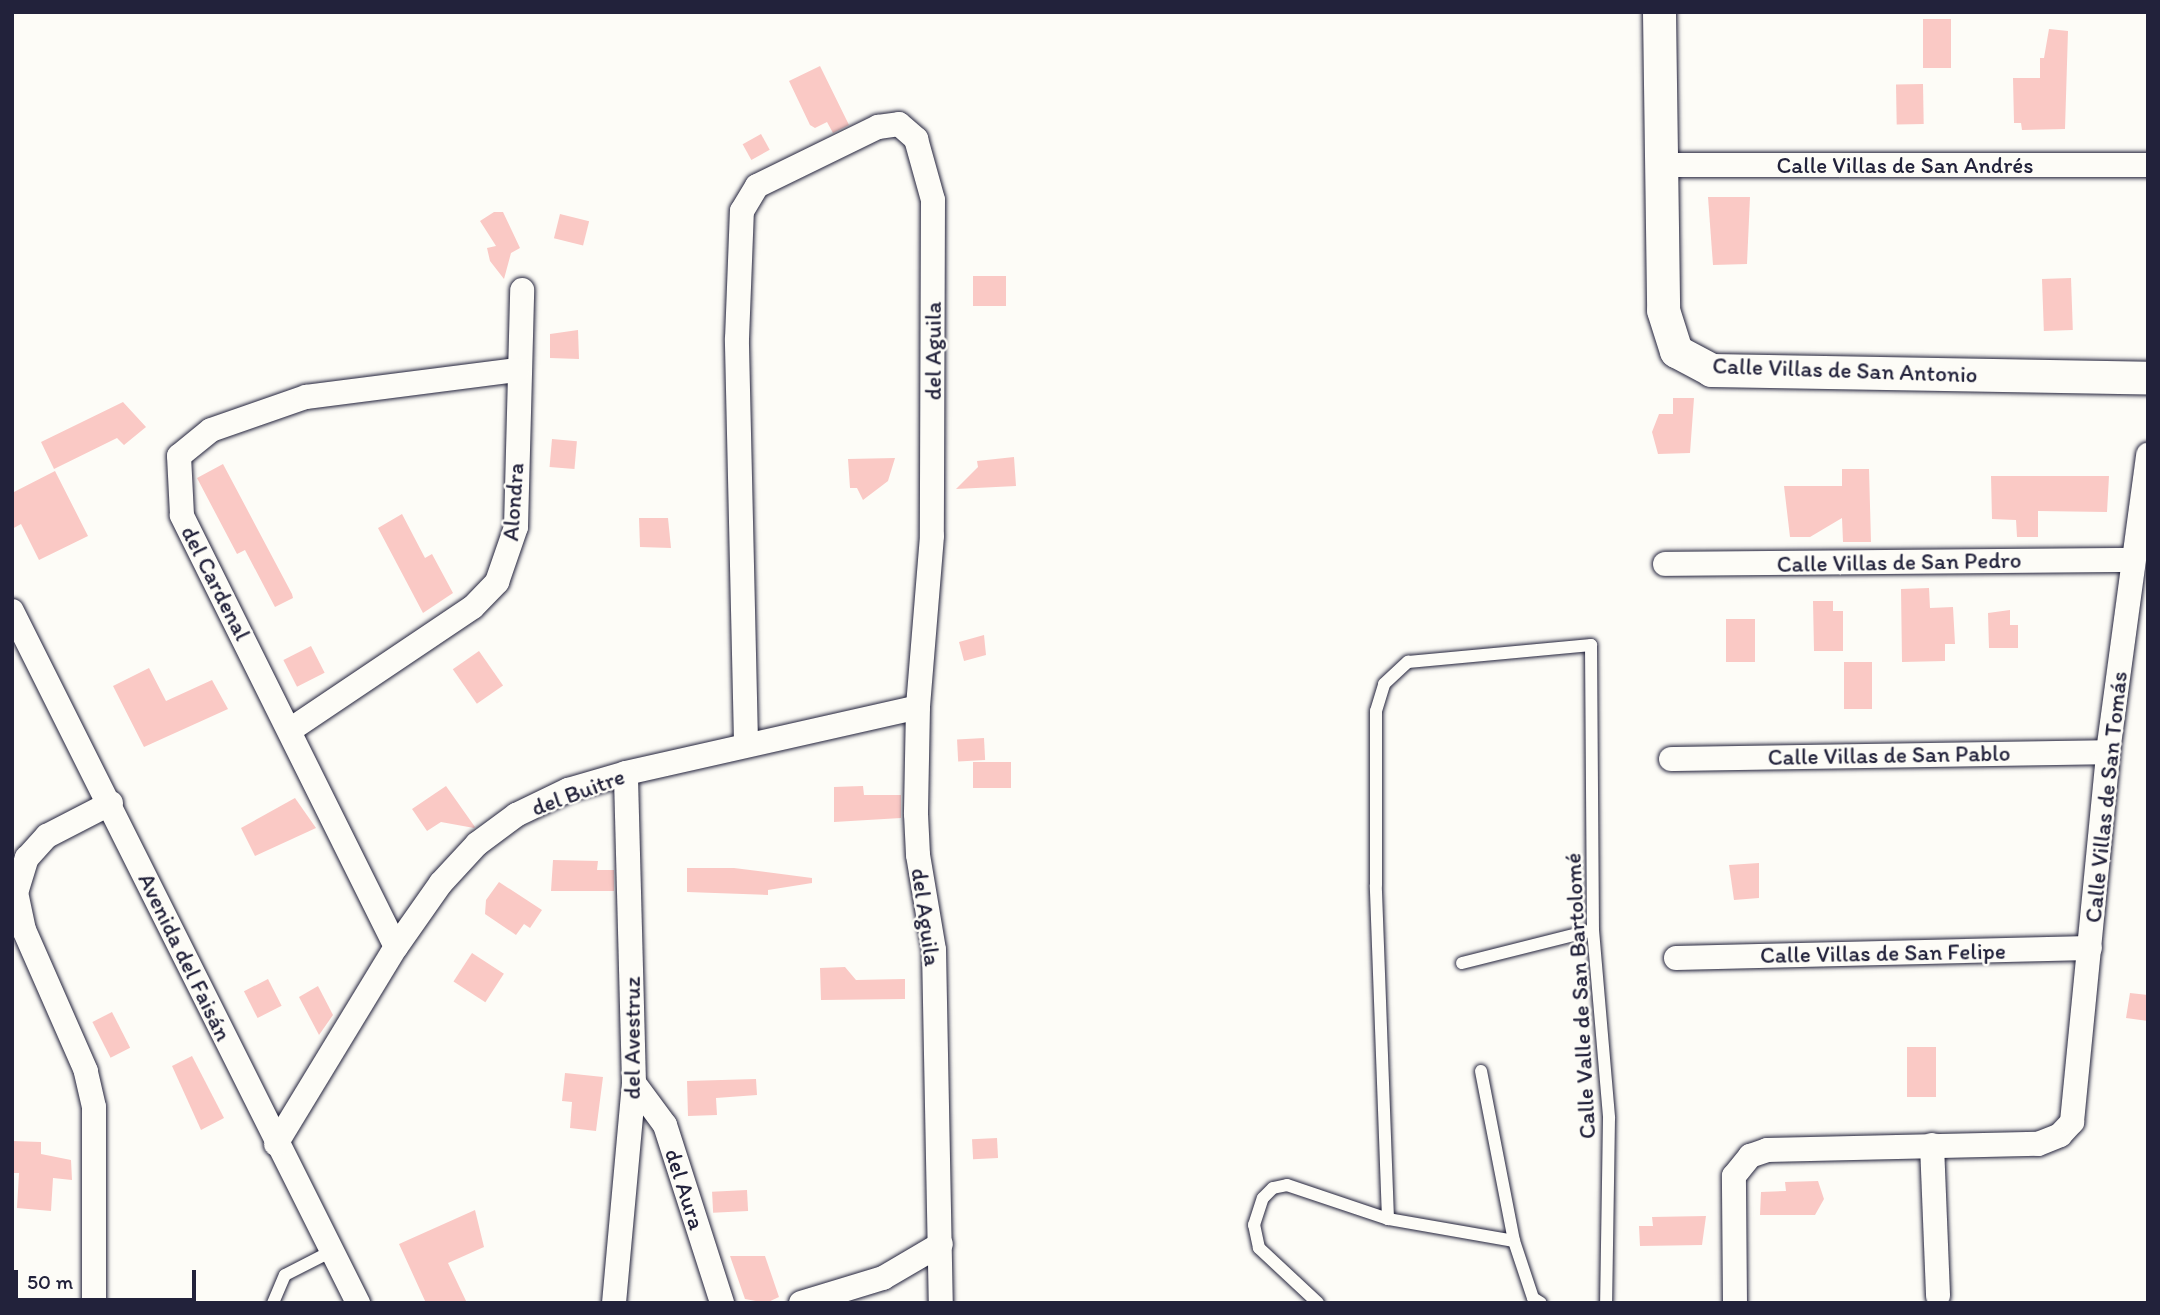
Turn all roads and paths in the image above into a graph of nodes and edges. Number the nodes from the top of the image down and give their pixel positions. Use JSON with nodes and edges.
{"nodes":[{"id":1,"x":1659,"y":12,"type":"edge"},
{"id":2,"x":1662,"y":165,"type":"junction"},
{"id":3,"x":2148,"y":165,"type":"edge"},
{"id":4,"x":522,"y":290,"type":"dead end"},
{"id":5,"x":517,"y":370,"type":"junction"},
{"id":6,"x":2148,"y":378,"type":"edge"},
{"id":7,"x":2148,"y":454,"type":"edge"},
{"id":8,"x":2133,"y":560,"type":"junction"},
{"id":9,"x":1665,"y":564,"type":"dead end"},
{"id":10,"x":12,"y":611,"type":"edge"},
{"id":11,"x":918,"y":707,"type":"junction"},
{"id":12,"x":290,"y":730,"type":"junction"},
{"id":13,"x":746,"y":742,"type":"junction"},
{"id":14,"x":2108,"y":752,"type":"junction"},
{"id":15,"x":1671,"y":759,"type":"dead end"},
{"id":16,"x":626,"y":773,"type":"junction"},
{"id":17,"x":111,"y":803,"type":"junction"},
{"id":18,"x":1593,"y":930,"type":"junction"},
{"id":19,"x":396,"y":947,"type":"junction"},
{"id":20,"x":2090,"y":947,"type":"junction"},
{"id":21,"x":1676,"y":958,"type":"dead end"},
{"id":22,"x":1462,"y":963,"type":"dead end"},
{"id":23,"x":1481,"y":1070,"type":"dead end"},
{"id":24,"x":635,"y":1083,"type":"junction"},
{"id":25,"x":276,"y":1143,"type":"junction"},
{"id":26,"x":1932,"y":1145,"type":"junction"},
{"id":27,"x":1388,"y":1219,"type":"junction"},
{"id":28,"x":1514,"y":1241,"type":"junction"},
{"id":29,"x":942,"y":1244,"type":"junction"},
{"id":30,"x":332,"y":1251,"type":"junction"},
{"id":31,"x":1938,"y":1296,"type":"dead end"},
{"id":32,"x":1536,"y":1301,"type":"edge"},
{"id":33,"x":94,"y":1303,"type":"edge"},
{"id":34,"x":273,"y":1303,"type":"edge"},
{"id":35,"x":358,"y":1303,"type":"edge"},
{"id":36,"x":614,"y":1303,"type":"edge"},
{"id":37,"x":722,"y":1303,"type":"edge"},
{"id":38,"x":801,"y":1303,"type":"edge"},
{"id":39,"x":940,"y":1303,"type":"edge"},
{"id":40,"x":1318,"y":1303,"type":"edge"},
{"id":41,"x":1606,"y":1303,"type":"edge"},
{"id":42,"x":1735,"y":1303,"type":"edge"}],
"edges":[{"from":1,"to":2,"type":"street","name":"Calle Villas de San Antonio"},
{"from":2,"to":3,"type":"street","name":"Calle Villas de San Andrés"},
{"from":2,"to":6,"type":"street","name":"Calle Villas de San Antonio"},
{"from":4,"to":5,"type":"street","name":"Alondra"},
{"from":5,"to":12,"type":"street","name":"Alondra"},
{"from":5,"to":12,"type":"street","name":"del Cardenal"},
{"from":7,"to":8,"type":"street","name":"Calle Villas de San Tomás"},
{"from":8,"to":9,"type":"street","name":"Calle Villas de San Pedro"},
{"from":8,"to":14,"type":"street","name":"Calle Villas de San Tomás"},
{"from":10,"to":17,"type":"street","name":"Avenida del Faisán"},
{"from":11,"to":13,"type":"street","name":"del Buitre"},
{"from":11,"to":13,"type":"street","name":"del Aguila"},
{"from":11,"to":29,"type":"street","name":"del Aguila"},
{"from":12,"to":19,"type":"street","name":"del Cardenal"},
{"from":13,"to":16,"type":"street","name":"del Buitre"},
{"from":14,"to":15,"type":"street","name":"Calle Villas de San Pablo"},
{"from":14,"to":20,"type":"street","name":"Calle Villas de San Tomás"},
{"from":16,"to":19,"type":"street","name":"del Buitre"},
{"from":16,"to":24,"type":"street","name":"del Avestruz"},
{"from":17,"to":25,"type":"street","name":"Avenida del Faisán"},
{"from":17,"to":33,"type":"street"},
{"from":18,"to":22,"type":"lane"},
{"from":18,"to":27,"type":"lane","name":"Calle Valle de San Bartolomé"},
{"from":18,"to":41,"type":"lane","name":"Calle Valle de San Bartolomé"},
{"from":19,"to":25,"type":"street","name":"del Buitre"},
{"from":20,"to":21,"type":"street","name":"Calle Villas de San Felipe"},
{"from":20,"to":26,"type":"street","name":"Calle Villas de San Tomás"},
{"from":23,"to":28,"type":"lane"},
{"from":24,"to":36,"type":"street","name":"del Avestruz"},
{"from":24,"to":37,"type":"street","name":"del Aura"},
{"from":25,"to":30,"type":"street","name":"Avenida del Faisán"},
{"from":26,"to":31,"type":"street"},
{"from":26,"to":42,"type":"street"},
{"from":27,"to":28,"type":"lane"},
{"from":27,"to":40,"type":"lane"},
{"from":28,"to":32,"type":"lane"},
{"from":29,"to":38,"type":"street"},
{"from":29,"to":39,"type":"street","name":"del Aguila"},
{"from":30,"to":34,"type":"lane"},
{"from":30,"to":35,"type":"street","name":"Avenida del Faisán"}]}
